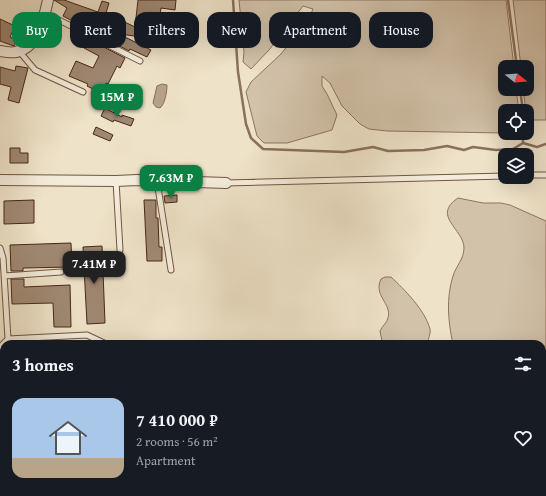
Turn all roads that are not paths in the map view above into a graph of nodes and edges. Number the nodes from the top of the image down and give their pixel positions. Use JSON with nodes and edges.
{"nodes":[{"id":1,"x":48,"y":0,"type":"edge"},
{"id":2,"x":45,"y":12,"type":"edge"},
{"id":3,"x":62,"y":22,"type":"edge"},
{"id":4,"x":24,"y":48,"type":"edge"},
{"id":5,"x":0,"y":51,"type":"edge"},
{"id":6,"x":19,"y":51,"type":"junction"},
{"id":7,"x":140,"y":61,"type":"dead end"},
{"id":8,"x":83,"y":92,"type":"dead end"},
{"id":9,"x":534,"y":175,"type":"edge"},
{"id":10,"x":546,"y":175,"type":"edge"},
{"id":11,"x":498,"y":176,"type":"edge"},
{"id":12,"x":0,"y":180,"type":"edge"},
{"id":13,"x":157,"y":181,"type":"junction"},
{"id":14,"x":116,"y":182,"type":"junction"},
{"id":15,"x":226,"y":183,"type":"joint"},
{"id":16,"x":0,"y":248,"type":"edge"},
{"id":17,"x":120,"y":250,"type":"dead end"},
{"id":18,"x":171,"y":270,"type":"dead end"},
{"id":19,"x":61,"y":272,"type":"dead end"},
{"id":20,"x":4,"y":276,"type":"junction"},
{"id":21,"x":8,"y":339,"type":"joint"},
{"id":22,"x":16,"y":340,"type":"edge"},
{"id":23,"x":34,"y":340,"type":"edge"},
{"id":24,"x":98,"y":340,"type":"edge"}],
"edges":[{"from":1,"to":2,"type":"street"},
{"from":3,"to":7,"type":"lane"},
{"from":4,"to":6,"type":"street"},
{"from":5,"to":6,"type":"street"},
{"from":6,"to":8,"type":"lane"},
{"from":9,"to":10,"type":"lane"},
{"from":11,"to":15,"type":"lane"},
{"from":12,"to":14,"type":"street"},
{"from":13,"to":14,"type":"street"},
{"from":13,"to":15,"type":"street"},
{"from":13,"to":18,"type":"lane"},
{"from":14,"to":17,"type":"lane"},
{"from":16,"to":20,"type":"lane"},
{"from":19,"to":20,"type":"lane"},
{"from":20,"to":21,"type":"lane"},
{"from":21,"to":22,"type":"lane"},
{"from":23,"to":24,"type":"lane"}]}
